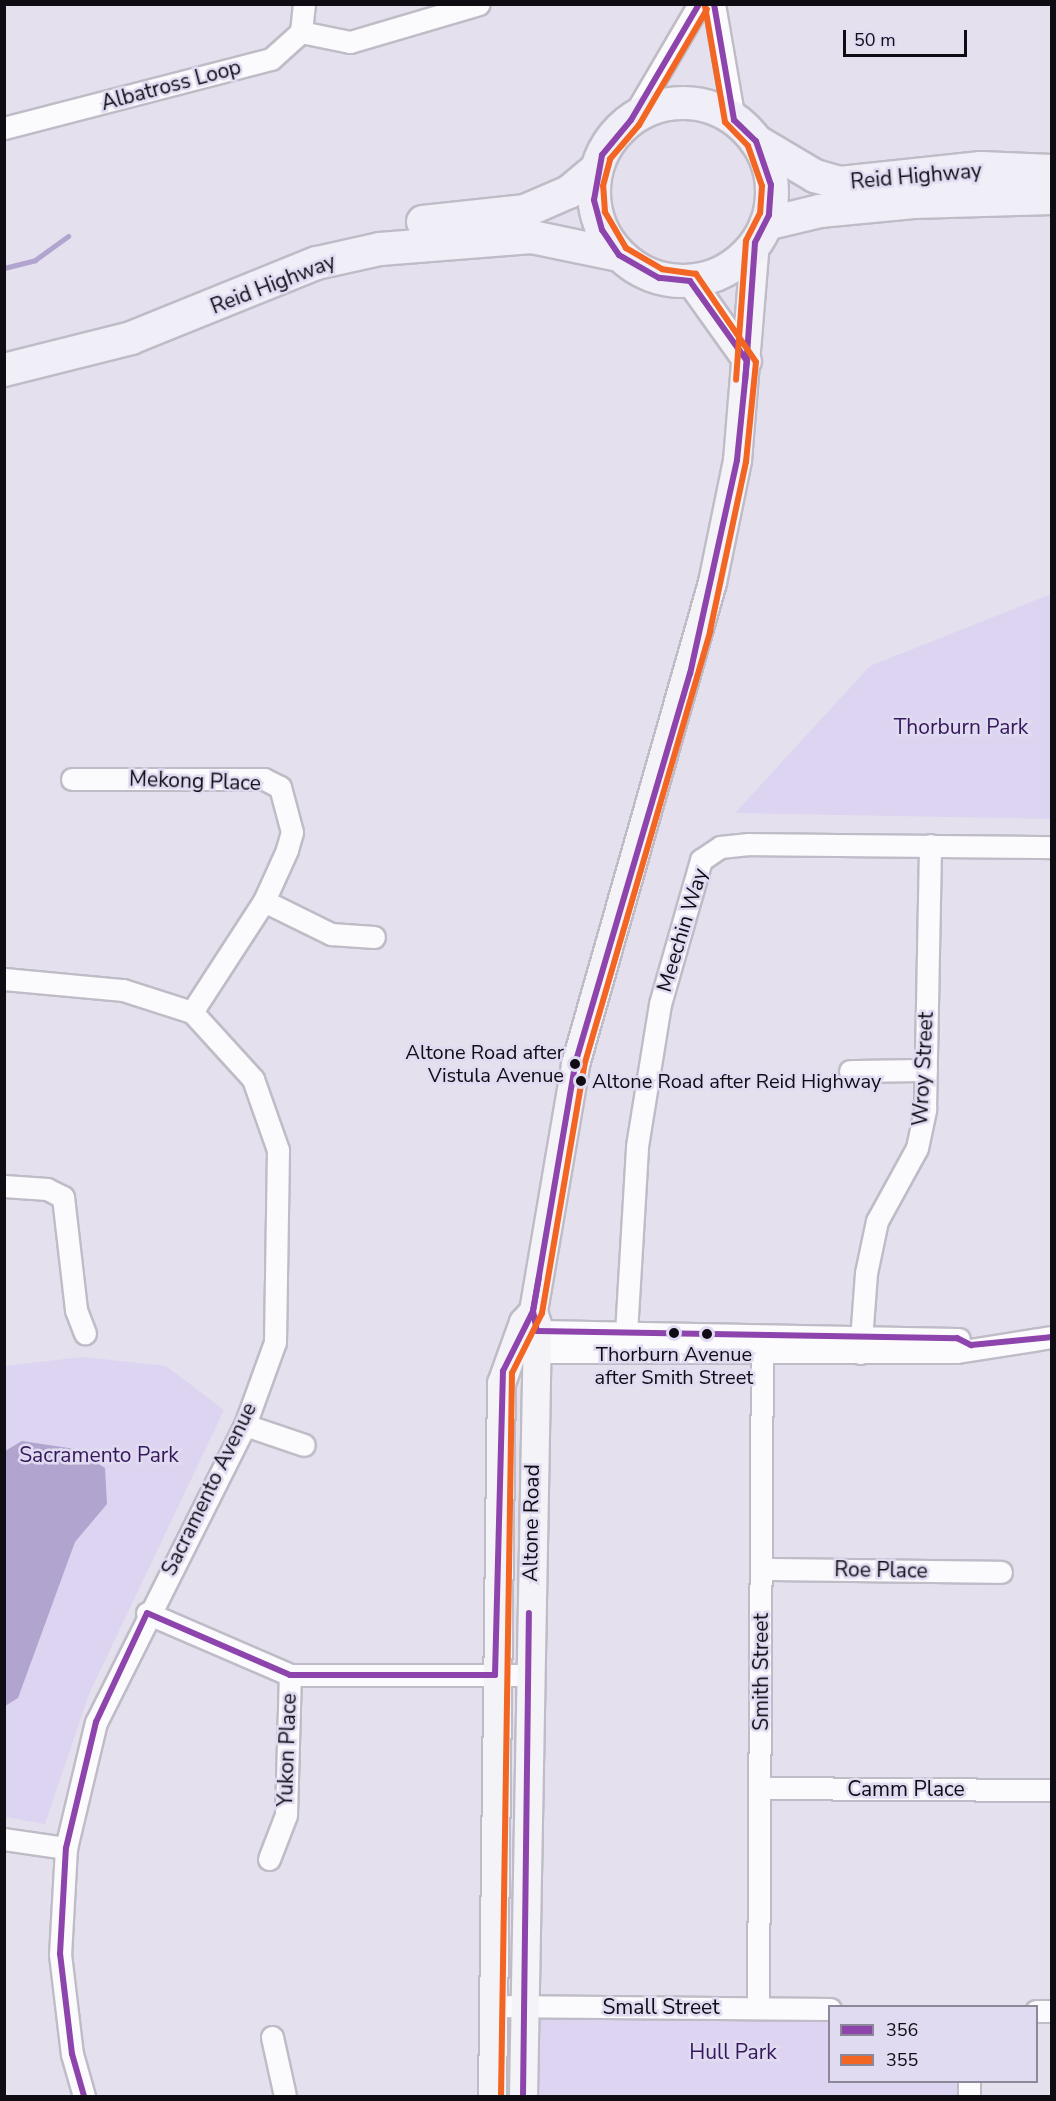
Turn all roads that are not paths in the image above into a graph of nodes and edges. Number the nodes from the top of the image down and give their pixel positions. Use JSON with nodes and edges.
{"nodes":[{"id":1,"x":304,"y":4,"type":"edge"},
{"id":2,"x":479,"y":4,"type":"edge"},
{"id":3,"x":699,"y":4,"type":"edge"},
{"id":4,"x":714,"y":4,"type":"edge"},
{"id":5,"x":301,"y":32,"type":"junction"},
{"id":6,"x":631,"y":120,"type":"junction"},
{"id":7,"x":734,"y":120,"type":"junction"},
{"id":8,"x":4,"y":128,"type":"edge"},
{"id":9,"x":756,"y":141,"type":"junction"},
{"id":10,"x":596,"y":169,"type":"junction"},
{"id":11,"x":1052,"y":171,"type":"edge"},
{"id":12,"x":1052,"y":198,"type":"edge"},
{"id":13,"x":760,"y":233,"type":"junction"},
{"id":14,"x":619,"y":255,"type":"junction"},
{"id":15,"x":690,"y":281,"type":"junction"},
{"id":16,"x":4,"y":350,"type":"edge"},
{"id":17,"x":747,"y":361,"type":"junction"},
{"id":18,"x":4,"y":370,"type":"edge"},
{"id":19,"x":72,"y":779,"type":"dead end"},
{"id":20,"x":930,"y":845,"type":"junction"},
{"id":21,"x":1052,"y":847,"type":"edge"},
{"id":22,"x":264,"y":901,"type":"junction"},
{"id":23,"x":374,"y":937,"type":"dead end"},
{"id":24,"x":4,"y":979,"type":"edge"},
{"id":25,"x":192,"y":1012,"type":"junction"},
{"id":26,"x":926,"y":1070,"type":"junction"},
{"id":27,"x":850,"y":1071,"type":"dead end"},
{"id":28,"x":4,"y":1186,"type":"edge"},
{"id":29,"x":535,"y":1331,"type":"junction"},
{"id":30,"x":85,"y":1333,"type":"dead end"},
{"id":31,"x":1052,"y":1337,"type":"edge"},
{"id":32,"x":626,"y":1342,"type":"junction"},
{"id":33,"x":763,"y":1344,"type":"junction"},
{"id":34,"x":860,"y":1345,"type":"junction"},
{"id":35,"x":244,"y":1425,"type":"junction"},
{"id":36,"x":304,"y":1445,"type":"dead end"},
{"id":37,"x":762,"y":1569,"type":"junction"},
{"id":38,"x":1001,"y":1572,"type":"dead end"},
{"id":39,"x":147,"y":1613,"type":"junction"},
{"id":40,"x":290,"y":1675,"type":"junction"},
{"id":41,"x":495,"y":1675,"type":"junction"},
{"id":42,"x":528,"y":1675,"type":"junction"},
{"id":43,"x":760,"y":1788,"type":"junction"},
{"id":44,"x":1052,"y":1790,"type":"edge"},
{"id":45,"x":4,"y":1839,"type":"edge"},
{"id":46,"x":66,"y":1848,"type":"junction"},
{"id":47,"x":269,"y":1858,"type":"dead end"},
{"id":48,"x":493,"y":2006,"type":"junction"},
{"id":49,"x":524,"y":2006,"type":"junction"},
{"id":50,"x":758,"y":2008,"type":"junction"},
{"id":51,"x":828,"y":2009,"type":"edge"},
{"id":52,"x":272,"y":2037,"type":"dead end"},
{"id":53,"x":84,"y":2097,"type":"edge"},
{"id":54,"x":285,"y":2097,"type":"edge"},
{"id":55,"x":492,"y":2097,"type":"edge"},
{"id":56,"x":523,"y":2097,"type":"edge"}],
"edges":[{"from":1,"to":5,"type":"street"},
{"from":2,"to":5,"type":"street"},
{"from":3,"to":6,"type":"street"},
{"from":4,"to":7,"type":"street"},
{"from":5,"to":8,"type":"street","name":"Albatross Loop"},
{"from":6,"to":7,"type":"highway"},
{"from":6,"to":10,"type":"highway"},
{"from":7,"to":9,"type":"highway"},
{"from":9,"to":11,"type":"highway","name":"Reid Highway"},
{"from":9,"to":13,"type":"highway"},
{"from":10,"to":14,"type":"highway"},
{"from":10,"to":16,"type":"highway","name":"Reid Highway"},
{"from":12,"to":13,"type":"highway","name":"Reid Highway"},
{"from":13,"to":15,"type":"highway"},
{"from":13,"to":17,"type":"main road","name":"Altone Road"},
{"from":14,"to":15,"type":"highway"},
{"from":14,"to":18,"type":"highway","name":"Reid Highway"},
{"from":15,"to":17,"type":"main road"},
{"from":17,"to":29,"type":"main road","name":"Altone Road"},
{"from":19,"to":22,"type":"street","name":"Mekong Place"},
{"from":20,"to":21,"type":"street","name":"Meechin Way"},
{"from":20,"to":26,"type":"street","name":"Wroy Street"},
{"from":20,"to":32,"type":"street","name":"Meechin Way"},
{"from":22,"to":23,"type":"street"},
{"from":22,"to":25,"type":"street","name":"Mekong Place"},
{"from":24,"to":25,"type":"street","name":"Sacramento Avenue"},
{"from":25,"to":35,"type":"street","name":"Sacramento Avenue"},
{"from":26,"to":27,"type":"street"},
{"from":26,"to":34,"type":"street","name":"Wroy Street"},
{"from":28,"to":30,"type":"street"},
{"from":29,"to":32,"type":"street"},
{"from":29,"to":41,"type":"main road","name":"Altone Road"},
{"from":29,"to":42,"type":"main road","name":"Altone Road"},
{"from":31,"to":34,"type":"street"},
{"from":32,"to":33,"type":"street"},
{"from":33,"to":34,"type":"street"},
{"from":33,"to":37,"type":"street","name":"Smith Street"},
{"from":35,"to":36,"type":"street"},
{"from":35,"to":39,"type":"street","name":"Sacramento Avenue"},
{"from":37,"to":38,"type":"street","name":"Roe Place"},
{"from":37,"to":43,"type":"street","name":"Smith Street"},
{"from":39,"to":40,"type":"street"},
{"from":39,"to":46,"type":"street","name":"Sacramento Avenue"},
{"from":40,"to":41,"type":"street"},
{"from":40,"to":47,"type":"street","name":"Yukon Place"},
{"from":41,"to":42,"type":"street"},
{"from":41,"to":48,"type":"main road","name":"Altone Road"},
{"from":42,"to":49,"type":"main road","name":"Altone Road"},
{"from":43,"to":44,"type":"street","name":"Camm Place"},
{"from":43,"to":50,"type":"street","name":"Smith Street"},
{"from":45,"to":46,"type":"street"},
{"from":46,"to":53,"type":"street","name":"Sacramento Avenue"},
{"from":48,"to":49,"type":"street","name":"Small Street"},
{"from":48,"to":55,"type":"main road","name":"Altone Road"},
{"from":49,"to":50,"type":"street","name":"Small Street"},
{"from":49,"to":56,"type":"main road","name":"Altone Road"},
{"from":50,"to":51,"type":"street","name":"Small Street"},
{"from":52,"to":54,"type":"street"}]}
